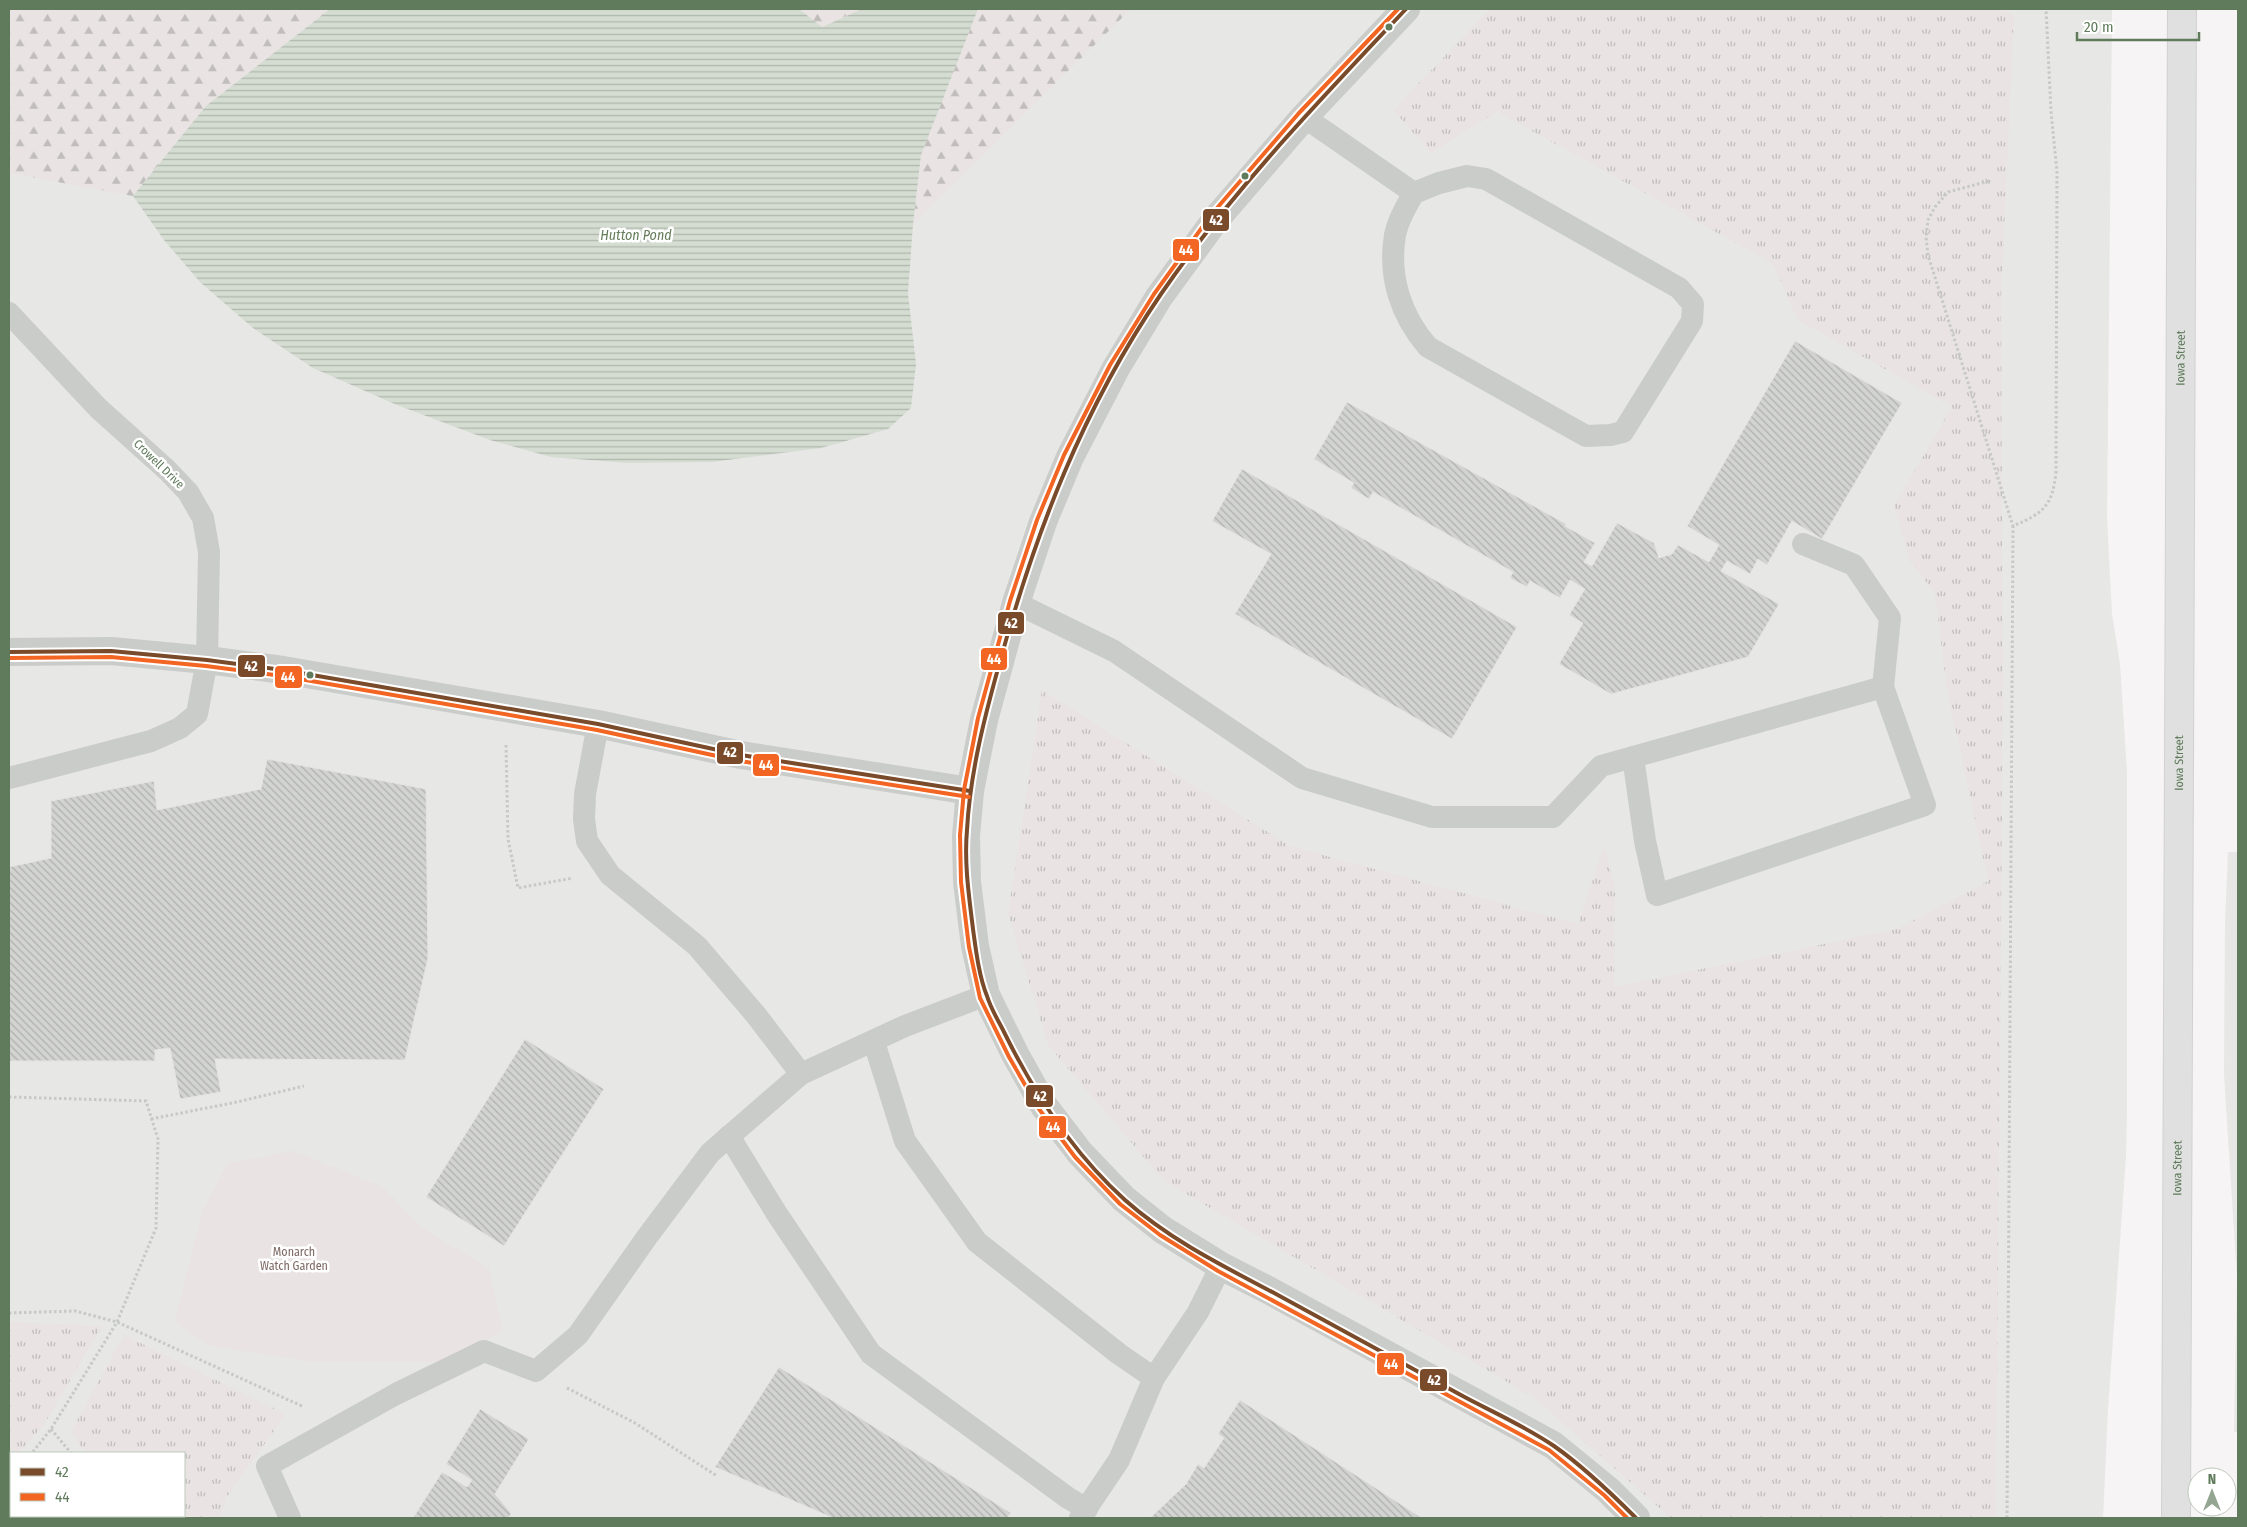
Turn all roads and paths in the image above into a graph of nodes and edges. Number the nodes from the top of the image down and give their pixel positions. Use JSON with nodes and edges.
{"nodes":[{"id":1,"x":1406,"y":9,"type":"edge"},
{"id":2,"x":2046,"y":9,"type":"edge"},
{"id":3,"x":2182,"y":9,"type":"edge"},
{"id":4,"x":1304,"y":117,"type":"junction"},
{"id":5,"x":1989,"y":181,"type":"dead end"},
{"id":6,"x":1414,"y":193,"type":"junction"},
{"id":7,"x":9,"y":313,"type":"edge"},
{"id":8,"x":2013,"y":526,"type":"junction"},
{"id":9,"x":1803,"y":544,"type":"dead end"},
{"id":10,"x":1016,"y":603,"type":"junction"},
{"id":11,"x":9,"y":652,"type":"edge"},
{"id":12,"x":207,"y":660,"type":"junction"},
{"id":13,"x":1883,"y":688,"type":"junction"},
{"id":14,"x":598,"y":724,"type":"junction"},
{"id":15,"x":506,"y":739,"type":"dead end"},
{"id":16,"x":1633,"y":757,"type":"junction"},
{"id":17,"x":9,"y":778,"type":"edge"},
{"id":18,"x":970,"y":791,"type":"junction"},
{"id":19,"x":574,"y":877,"type":"dead end"},
{"id":20,"x":986,"y":995,"type":"junction"},
{"id":21,"x":874,"y":1042,"type":"junction"},
{"id":22,"x":801,"y":1074,"type":"junction"},
{"id":23,"x":304,"y":1086,"type":"dead end"},
{"id":24,"x":9,"y":1096,"type":"edge"},
{"id":25,"x":151,"y":1119,"type":"junction"},
{"id":26,"x":729,"y":1136,"type":"junction"},
{"id":27,"x":1221,"y":1266,"type":"junction"},
{"id":28,"x":1154,"y":1378,"type":"junction"},
{"id":29,"x":51,"y":1429,"type":"junction"},
{"id":30,"x":33,"y":1452,"type":"edge"},
{"id":31,"x":70,"y":1452,"type":"edge"},
{"id":32,"x":1083,"y":1514,"type":"edge"},
{"id":33,"x":290,"y":1518,"type":"edge"},
{"id":34,"x":1636,"y":1518,"type":"edge"},
{"id":35,"x":2007,"y":1518,"type":"edge"},
{"id":36,"x":2176,"y":1518,"type":"edge"}],
"edges":[{"from":1,"to":4,"type":"street"},
{"from":2,"to":8,"type":"path"},
{"from":3,"to":36,"type":"highway","name":"Iowa Street"},
{"from":4,"to":6,"type":"lane"},
{"from":4,"to":10,"type":"street"},
{"from":5,"to":8,"type":"path"},
{"from":6,"to":6,"type":"lane"},
{"from":7,"to":12,"type":"lane","name":"Crowell Drive"},
{"from":8,"to":35,"type":"path"},
{"from":9,"to":13,"type":"lane"},
{"from":10,"to":16,"type":"lane"},
{"from":10,"to":18,"type":"street"},
{"from":11,"to":12,"type":"street"},
{"from":12,"to":14,"type":"street"},
{"from":12,"to":17,"type":"lane","name":"Crowell Drive"},
{"from":13,"to":16,"type":"lane"},
{"from":13,"to":16,"type":"lane"},
{"from":14,"to":18,"type":"street"},
{"from":14,"to":22,"type":"lane"},
{"from":15,"to":19,"type":"path"},
{"from":18,"to":20,"type":"street"},
{"from":20,"to":21,"type":"lane"},
{"from":20,"to":27,"type":"street"},
{"from":21,"to":22,"type":"lane"},
{"from":21,"to":28,"type":"lane"},
{"from":22,"to":26,"type":"lane"},
{"from":23,"to":25,"type":"path"},
{"from":24,"to":25,"type":"path"},
{"from":25,"to":29,"type":"path"},
{"from":26,"to":32,"type":"lane"},
{"from":26,"to":33,"type":"lane"},
{"from":27,"to":28,"type":"lane"},
{"from":27,"to":34,"type":"street"},
{"from":28,"to":32,"type":"lane"},
{"from":29,"to":30,"type":"path"},
{"from":29,"to":31,"type":"path"}]}
